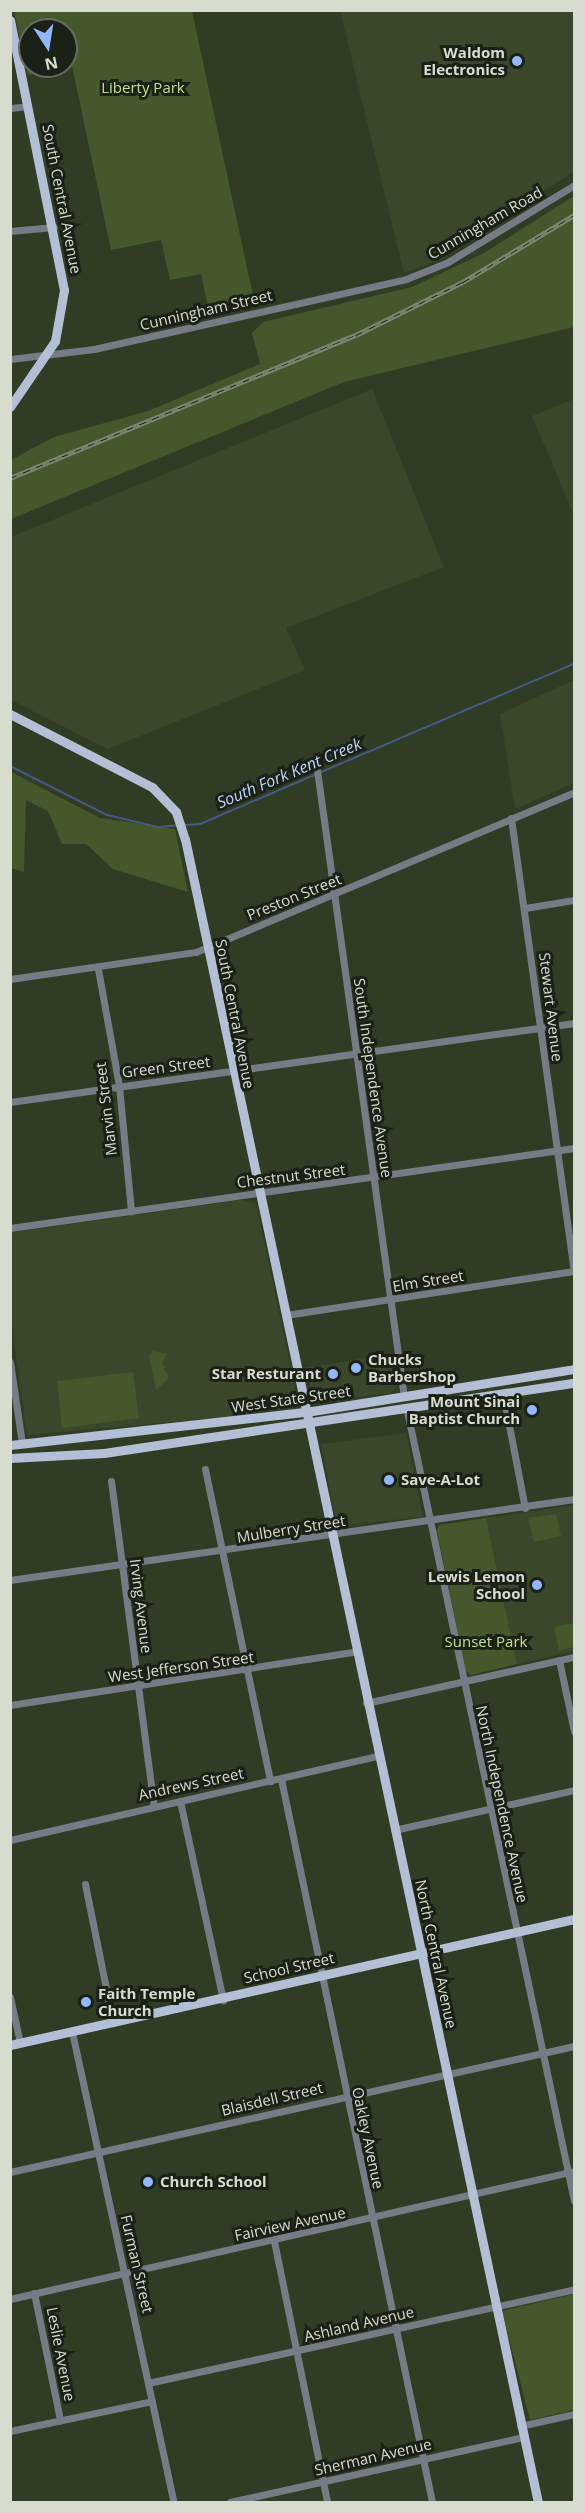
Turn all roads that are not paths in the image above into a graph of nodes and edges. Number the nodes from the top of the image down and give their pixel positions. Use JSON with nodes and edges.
{"nodes":[{"id":1,"x":10,"y":20,"type":"edge"},
{"id":2,"x":28,"y":106,"type":"junction"},
{"id":3,"x":10,"y":108,"type":"edge"},
{"id":4,"x":574,"y":185,"type":"edge"},
{"id":5,"x":54,"y":227,"type":"junction"},
{"id":6,"x":10,"y":231,"type":"edge"},
{"id":7,"x":406,"y":279,"type":"joint"},
{"id":8,"x":47,"y":355,"type":"junction"},
{"id":9,"x":10,"y":359,"type":"edge"},
{"id":10,"x":10,"y":407,"type":"edge"},
{"id":11,"x":10,"y":714,"type":"edge"},
{"id":12,"x":316,"y":763,"type":"dead end"},
{"id":13,"x":574,"y":792,"type":"edge"},
{"id":14,"x":511,"y":818,"type":"junction"},
{"id":15,"x":334,"y":896,"type":"junction"},
{"id":16,"x":574,"y":900,"type":"edge"},
{"id":17,"x":525,"y":908,"type":"junction"},
{"id":18,"x":207,"y":946,"type":"junction"},
{"id":19,"x":98,"y":969,"type":"junction"},
{"id":20,"x":10,"y":980,"type":"edge"},
{"id":21,"x":574,"y":1023,"type":"edge"},
{"id":22,"x":539,"y":1028,"type":"junction"},
{"id":23,"x":356,"y":1054,"type":"junction"},
{"id":24,"x":230,"y":1073,"type":"junction"},
{"id":25,"x":118,"y":1086,"type":"junction"},
{"id":26,"x":10,"y":1102,"type":"edge"},
{"id":27,"x":574,"y":1148,"type":"edge"},
{"id":28,"x":558,"y":1150,"type":"junction"},
{"id":29,"x":373,"y":1179,"type":"junction"},
{"id":30,"x":261,"y":1193,"type":"junction"},
{"id":31,"x":131,"y":1211,"type":"junction"},
{"id":32,"x":10,"y":1228,"type":"edge"},
{"id":33,"x":574,"y":1271,"type":"edge"},
{"id":34,"x":390,"y":1300,"type":"junction"},
{"id":35,"x":286,"y":1315,"type":"junction"},
{"id":36,"x":10,"y":1362,"type":"edge"},
{"id":37,"x":574,"y":1369,"type":"edge"},
{"id":38,"x":574,"y":1383,"type":"edge"},
{"id":39,"x":503,"y":1394,"type":"junction"},
{"id":40,"x":404,"y":1397,"type":"junction"},
{"id":41,"x":407,"y":1411,"type":"junction"},
{"id":42,"x":306,"y":1413,"type":"junction"},
{"id":43,"x":309,"y":1425,"type":"junction"},
{"id":44,"x":22,"y":1443,"type":"junction"},
{"id":45,"x":10,"y":1445,"type":"edge"},
{"id":46,"x":10,"y":1458,"type":"edge"},
{"id":47,"x":204,"y":1469,"type":"dead end"},
{"id":48,"x":111,"y":1481,"type":"dead end"},
{"id":49,"x":574,"y":1499,"type":"edge"},
{"id":50,"x":525,"y":1508,"type":"junction"},
{"id":51,"x":429,"y":1521,"type":"junction"},
{"id":52,"x":331,"y":1536,"type":"junction"},
{"id":53,"x":222,"y":1553,"type":"junction"},
{"id":54,"x":122,"y":1563,"type":"junction"},
{"id":55,"x":10,"y":1580,"type":"edge"},
{"id":56,"x":354,"y":1652,"type":"junction"},
{"id":57,"x":574,"y":1657,"type":"edge"},
{"id":58,"x":559,"y":1660,"type":"junction"},
{"id":59,"x":246,"y":1671,"type":"junction"},
{"id":60,"x":461,"y":1680,"type":"junction"},
{"id":61,"x":138,"y":1687,"type":"junction"},
{"id":62,"x":366,"y":1702,"type":"junction"},
{"id":63,"x":10,"y":1705,"type":"edge"},
{"id":64,"x":574,"y":1731,"type":"edge"},
{"id":65,"x":378,"y":1756,"type":"junction"},
{"id":66,"x":281,"y":1779,"type":"junction"},
{"id":67,"x":270,"y":1780,"type":"junction"},
{"id":68,"x":574,"y":1790,"type":"edge"},
{"id":69,"x":180,"y":1801,"type":"junction"},
{"id":70,"x":154,"y":1806,"type":"junction"},
{"id":71,"x":491,"y":1808,"type":"junction"},
{"id":72,"x":394,"y":1830,"type":"junction"},
{"id":73,"x":10,"y":1840,"type":"edge"},
{"id":74,"x":85,"y":1884,"type":"dead end"},
{"id":75,"x":574,"y":1919,"type":"edge"},
{"id":76,"x":516,"y":1932,"type":"junction"},
{"id":77,"x":422,"y":1954,"type":"junction"},
{"id":78,"x":320,"y":1976,"type":"junction"},
{"id":79,"x":10,"y":1998,"type":"edge"},
{"id":80,"x":223,"y":2000,"type":"junction"},
{"id":81,"x":113,"y":2023,"type":"junction"},
{"id":82,"x":72,"y":2032,"type":"junction"},
{"id":83,"x":15,"y":2044,"type":"edge"},
{"id":84,"x":574,"y":2046,"type":"edge"},
{"id":85,"x":542,"y":2052,"type":"junction"},
{"id":86,"x":446,"y":2075,"type":"junction"},
{"id":87,"x":345,"y":2096,"type":"junction"},
{"id":88,"x":97,"y":2152,"type":"junction"},
{"id":89,"x":10,"y":2172,"type":"edge"},
{"id":90,"x":572,"y":2172,"type":"edge"},
{"id":91,"x":471,"y":2195,"type":"junction"},
{"id":92,"x":574,"y":2201,"type":"edge"},
{"id":93,"x":372,"y":2220,"type":"junction"},
{"id":94,"x":274,"y":2241,"type":"junction"},
{"id":95,"x":126,"y":2273,"type":"junction"},
{"id":96,"x":574,"y":2289,"type":"edge"},
{"id":97,"x":34,"y":2293,"type":"junction"},
{"id":98,"x":10,"y":2299,"type":"edge"},
{"id":99,"x":494,"y":2307,"type":"junction"},
{"id":100,"x":394,"y":2329,"type":"junction"},
{"id":101,"x":296,"y":2352,"type":"junction"},
{"id":102,"x":148,"y":2383,"type":"junction"},
{"id":103,"x":152,"y":2401,"type":"junction"},
{"id":104,"x":574,"y":2414,"type":"edge"},
{"id":105,"x":60,"y":2420,"type":"junction"},
{"id":106,"x":520,"y":2426,"type":"junction"},
{"id":107,"x":10,"y":2431,"type":"edge"},
{"id":108,"x":522,"y":2437,"type":"junction"},
{"id":109,"x":423,"y":2460,"type":"junction"},
{"id":110,"x":323,"y":2483,"type":"junction"},
{"id":111,"x":174,"y":2502,"type":"edge"},
{"id":112,"x":230,"y":2502,"type":"edge"},
{"id":113,"x":327,"y":2502,"type":"edge"},
{"id":114,"x":432,"y":2502,"type":"edge"},
{"id":115,"x":538,"y":2502,"type":"edge"}],
"edges":[{"from":1,"to":2,"type":"main road","name":"South Central Avenue"},
{"from":2,"to":3,"type":"street"},
{"from":2,"to":5,"type":"main road","name":"South Central Avenue"},
{"from":4,"to":7,"type":"street","name":"Cunningham Road"},
{"from":5,"to":6,"type":"street"},
{"from":5,"to":8,"type":"main road","name":"South Central Avenue"},
{"from":7,"to":8,"type":"street","name":"Cunningham Street"},
{"from":8,"to":9,"type":"street","name":"Cunningham Street"},
{"from":8,"to":10,"type":"main road","name":"South Central Avenue"},
{"from":11,"to":18,"type":"main road","name":"South Central Avenue"},
{"from":12,"to":15,"type":"street","name":"South Independence Avenue"},
{"from":13,"to":14,"type":"street","name":"Preston Street"},
{"from":14,"to":15,"type":"street","name":"Preston Street"},
{"from":14,"to":17,"type":"street","name":"Stewart Avenue"},
{"from":15,"to":18,"type":"street","name":"Preston Street"},
{"from":15,"to":23,"type":"street","name":"South Independence Avenue"},
{"from":16,"to":17,"type":"street"},
{"from":17,"to":22,"type":"street","name":"Stewart Avenue"},
{"from":18,"to":19,"type":"street","name":"Preston Street"},
{"from":18,"to":24,"type":"main road","name":"South Central Avenue"},
{"from":19,"to":20,"type":"street","name":"Preston Street"},
{"from":19,"to":25,"type":"street","name":"Marvin Street"},
{"from":21,"to":22,"type":"street","name":"Green Street"},
{"from":22,"to":23,"type":"street","name":"Green Street"},
{"from":22,"to":28,"type":"street","name":"Stewart Avenue"},
{"from":23,"to":24,"type":"street","name":"Green Street"},
{"from":23,"to":29,"type":"street","name":"South Independence Avenue"},
{"from":24,"to":25,"type":"street","name":"Green Street"},
{"from":24,"to":30,"type":"main road","name":"South Central Avenue"},
{"from":25,"to":26,"type":"street","name":"Green Street"},
{"from":25,"to":31,"type":"street","name":"Marvin Street"},
{"from":27,"to":28,"type":"street","name":"Chestnut Street"},
{"from":28,"to":29,"type":"street","name":"Chestnut Street"},
{"from":28,"to":33,"type":"street","name":"Stewart Avenue"},
{"from":29,"to":30,"type":"street","name":"Chestnut Street"},
{"from":29,"to":34,"type":"street","name":"South Independence Avenue"},
{"from":30,"to":31,"type":"street","name":"Chestnut Street"},
{"from":30,"to":35,"type":"main road","name":"South Central Avenue"},
{"from":31,"to":32,"type":"street","name":"Chestnut Street"},
{"from":33,"to":34,"type":"street","name":"Elm Street"},
{"from":34,"to":35,"type":"street","name":"Elm Street"},
{"from":34,"to":40,"type":"street","name":"South Independence Avenue"},
{"from":35,"to":42,"type":"main road","name":"South Central Avenue"},
{"from":36,"to":44,"type":"street"},
{"from":37,"to":40,"type":"main road","name":"West State Street"},
{"from":38,"to":39,"type":"main road","name":"West State Street"},
{"from":39,"to":41,"type":"main road","name":"West State Street"},
{"from":39,"to":50,"type":"street"},
{"from":40,"to":42,"type":"main road","name":"West State Street"},
{"from":41,"to":43,"type":"main road","name":"West State Street"},
{"from":41,"to":51,"type":"street","name":"North Independence Avenue"},
{"from":42,"to":43,"type":"main road","name":"North Central Avenue"},
{"from":42,"to":44,"type":"main road","name":"West State Street"},
{"from":43,"to":46,"type":"main road","name":"West State Street"},
{"from":43,"to":52,"type":"main road","name":"North Central Avenue"},
{"from":44,"to":45,"type":"main road","name":"West State Street"},
{"from":47,"to":53,"type":"street"},
{"from":48,"to":54,"type":"street","name":"Irving Avenue"},
{"from":49,"to":50,"type":"street","name":"Mulberry Street"},
{"from":50,"to":51,"type":"street","name":"Mulberry Street"},
{"from":51,"to":52,"type":"street","name":"Mulberry Street"},
{"from":51,"to":60,"type":"street","name":"North Independence Avenue"},
{"from":52,"to":53,"type":"street","name":"Mulberry Street"},
{"from":52,"to":56,"type":"main road","name":"North Central Avenue"},
{"from":53,"to":54,"type":"street","name":"Mulberry Street"},
{"from":53,"to":59,"type":"street"},
{"from":54,"to":55,"type":"street","name":"Mulberry Street"},
{"from":54,"to":61,"type":"street","name":"Irving Avenue"},
{"from":56,"to":59,"type":"street","name":"West Jefferson Street"},
{"from":56,"to":62,"type":"main road","name":"North Central Avenue"},
{"from":57,"to":58,"type":"street"},
{"from":58,"to":60,"type":"street"},
{"from":58,"to":64,"type":"street"},
{"from":59,"to":61,"type":"street","name":"West Jefferson Street"},
{"from":59,"to":67,"type":"street"},
{"from":60,"to":62,"type":"street"},
{"from":60,"to":71,"type":"street","name":"North Independence Avenue"},
{"from":61,"to":63,"type":"street","name":"West Jefferson Street"},
{"from":61,"to":70,"type":"street","name":"Irving Avenue"},
{"from":62,"to":65,"type":"main road","name":"North Central Avenue"},
{"from":65,"to":66,"type":"street","name":"Andrews Street"},
{"from":65,"to":72,"type":"main road","name":"North Central Avenue"},
{"from":66,"to":67,"type":"street","name":"Andrews Street"},
{"from":66,"to":78,"type":"street","name":"Oakley Avenue"},
{"from":67,"to":69,"type":"street","name":"Andrews Street"},
{"from":68,"to":71,"type":"street"},
{"from":69,"to":70,"type":"street","name":"Andrews Street"},
{"from":69,"to":80,"type":"street"},
{"from":70,"to":73,"type":"street","name":"Andrews Street"},
{"from":71,"to":72,"type":"street"},
{"from":71,"to":76,"type":"street","name":"North Independence Avenue"},
{"from":72,"to":77,"type":"main road","name":"North Central Avenue"},
{"from":74,"to":81,"type":"street"},
{"from":75,"to":76,"type":"main road","name":"School Street"},
{"from":76,"to":77,"type":"main road","name":"School Street"},
{"from":76,"to":85,"type":"street","name":"North Independence Avenue"},
{"from":77,"to":78,"type":"main road","name":"School Street"},
{"from":77,"to":86,"type":"main road","name":"North Central Avenue"},
{"from":78,"to":80,"type":"main road","name":"School Street"},
{"from":78,"to":87,"type":"street","name":"Oakley Avenue"},
{"from":79,"to":83,"type":"street"},
{"from":80,"to":81,"type":"main road","name":"School Street"},
{"from":81,"to":82,"type":"main road","name":"School Street"},
{"from":82,"to":83,"type":"main road","name":"School Street"},
{"from":82,"to":88,"type":"street","name":"Furman Street"},
{"from":84,"to":85,"type":"street","name":"Blaisdell Street"},
{"from":85,"to":86,"type":"street","name":"Blaisdell Street"},
{"from":85,"to":90,"type":"street","name":"North Independence Avenue"},
{"from":86,"to":87,"type":"street","name":"Blaisdell Street"},
{"from":86,"to":91,"type":"main road","name":"North Central Avenue"},
{"from":87,"to":88,"type":"street","name":"Blaisdell Street"},
{"from":87,"to":93,"type":"street","name":"Oakley Avenue"},
{"from":88,"to":89,"type":"street","name":"Blaisdell Street"},
{"from":88,"to":95,"type":"street","name":"Furman Street"},
{"from":90,"to":91,"type":"street","name":"Fairview Avenue"},
{"from":90,"to":92,"type":"street","name":"North Independence Avenue"},
{"from":91,"to":93,"type":"street","name":"Fairview Avenue"},
{"from":91,"to":99,"type":"main road","name":"North Central Avenue"},
{"from":93,"to":94,"type":"street","name":"Fairview Avenue"},
{"from":93,"to":100,"type":"street","name":"Oakley Avenue"},
{"from":94,"to":95,"type":"street","name":"Fairview Avenue"},
{"from":94,"to":101,"type":"street"},
{"from":95,"to":97,"type":"street","name":"Fairview Avenue"},
{"from":95,"to":102,"type":"street","name":"Furman Street"},
{"from":96,"to":99,"type":"street","name":"Ashland Avenue"},
{"from":97,"to":98,"type":"street","name":"Fairview Avenue"},
{"from":97,"to":105,"type":"street","name":"Leslie Avenue"},
{"from":99,"to":100,"type":"street","name":"Ashland Avenue"},
{"from":99,"to":106,"type":"main road","name":"North Central Avenue"},
{"from":100,"to":101,"type":"street","name":"Ashland Avenue"},
{"from":100,"to":109,"type":"street","name":"Oakley Avenue"},
{"from":101,"to":102,"type":"street","name":"Ashland Avenue"},
{"from":101,"to":110,"type":"street"},
{"from":102,"to":103,"type":"street","name":"Furman Street"},
{"from":103,"to":105,"type":"street"},
{"from":103,"to":111,"type":"street","name":"Furman Street"},
{"from":104,"to":106,"type":"street"},
{"from":105,"to":107,"type":"street"},
{"from":106,"to":108,"type":"main road","name":"North Central Avenue"},
{"from":108,"to":109,"type":"street","name":"Sherman Avenue"},
{"from":108,"to":115,"type":"main road","name":"North Central Avenue"},
{"from":109,"to":110,"type":"street","name":"Sherman Avenue"},
{"from":109,"to":114,"type":"street","name":"Oakley Avenue"},
{"from":110,"to":112,"type":"street","name":"Sherman Avenue"},
{"from":110,"to":113,"type":"street"}]}
